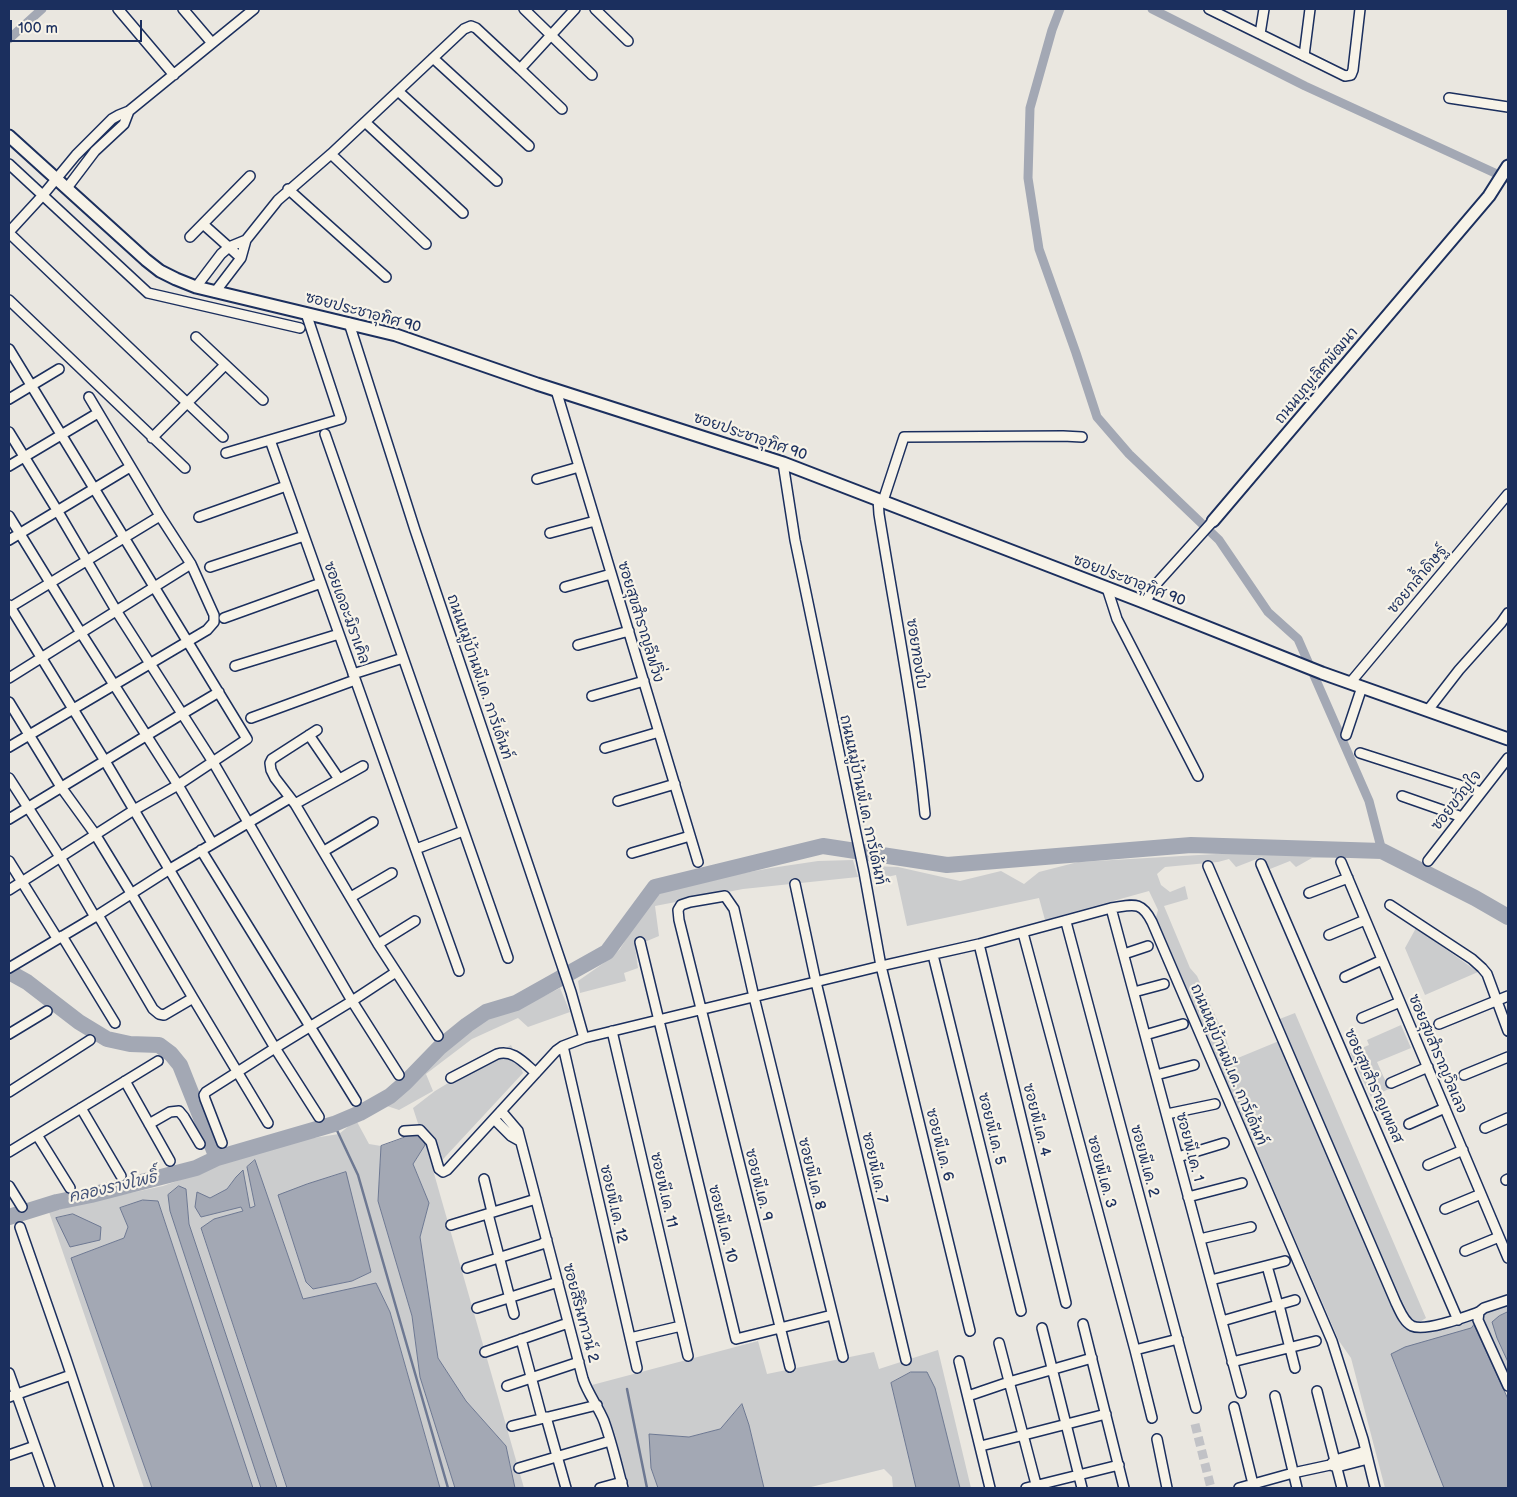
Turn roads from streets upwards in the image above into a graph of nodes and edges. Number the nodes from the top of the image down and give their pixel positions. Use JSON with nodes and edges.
{"nodes":[{"id":1,"x":118,"y":9,"type":"edge"},
{"id":2,"x":183,"y":9,"type":"edge"},
{"id":3,"x":524,"y":9,"type":"edge"},
{"id":4,"x":575,"y":9,"type":"edge"},
{"id":5,"x":595,"y":9,"type":"edge"},
{"id":6,"x":1211,"y":9,"type":"edge"},
{"id":7,"x":1264,"y":9,"type":"edge"},
{"id":8,"x":1310,"y":9,"type":"edge"},
{"id":9,"x":1360,"y":9,"type":"edge"},
{"id":10,"x":250,"y":10,"type":"edge"},
{"id":11,"x":1260,"y":34,"type":"junction"},
{"id":12,"x":550,"y":35,"type":"junction"},
{"id":13,"x":628,"y":41,"type":"dead end"},
{"id":14,"x":212,"y":44,"type":"junction"},
{"id":15,"x":1304,"y":56,"type":"junction"},
{"id":16,"x":433,"y":58,"type":"junction"},
{"id":17,"x":520,"y":69,"type":"junction"},
{"id":18,"x":174,"y":75,"type":"junction"},
{"id":19,"x":592,"y":75,"type":"dead end"},
{"id":20,"x":398,"y":91,"type":"junction"},
{"id":21,"x":1449,"y":98,"type":"dead end"},
{"id":22,"x":1508,"y":108,"type":"edge"},
{"id":23,"x":562,"y":109,"type":"dead end"},
{"id":24,"x":129,"y":111,"type":"junction"},
{"id":25,"x":365,"y":122,"type":"junction"},
{"id":26,"x":9,"y":136,"type":"edge"},
{"id":27,"x":91,"y":139,"type":"junction"},
{"id":28,"x":529,"y":146,"type":"dead end"},
{"id":29,"x":100,"y":147,"type":"junction"},
{"id":30,"x":331,"y":154,"type":"junction"},
{"id":31,"x":9,"y":164,"type":"edge"},
{"id":32,"x":1508,"y":166,"type":"edge"},
{"id":33,"x":250,"y":176,"type":"dead end"},
{"id":34,"x":57,"y":178,"type":"junction"},
{"id":35,"x":497,"y":181,"type":"dead end"},
{"id":36,"x":67,"y":188,"type":"junction"},
{"id":37,"x":288,"y":189,"type":"junction"},
{"id":38,"x":43,"y":196,"type":"junction"},
{"id":39,"x":463,"y":213,"type":"dead end"},
{"id":40,"x":202,"y":224,"type":"junction"},
{"id":41,"x":9,"y":232,"type":"edge"},
{"id":42,"x":190,"y":237,"type":"dead end"},
{"id":43,"x":246,"y":240,"type":"junction"},
{"id":44,"x":426,"y":244,"type":"dead end"},
{"id":45,"x":228,"y":247,"type":"junction"},
{"id":46,"x":241,"y":258,"type":"junction"},
{"id":47,"x":386,"y":277,"type":"dead end"},
{"id":48,"x":196,"y":287,"type":"junction"},
{"id":49,"x":216,"y":292,"type":"junction"},
{"id":50,"x":9,"y":300,"type":"edge"},
{"id":51,"x":306,"y":313,"type":"junction"},
{"id":52,"x":350,"y":323,"type":"junction"},
{"id":53,"x":300,"y":328,"type":"dead end"},
{"id":54,"x":196,"y":337,"type":"dead end"},
{"id":55,"x":9,"y":349,"type":"edge"},
{"id":56,"x":225,"y":364,"type":"junction"},
{"id":57,"x":59,"y":369,"type":"dead end"},
{"id":58,"x":31,"y":385,"type":"junction"},
{"id":59,"x":556,"y":390,"type":"junction"},
{"id":60,"x":89,"y":397,"type":"dead end"},
{"id":61,"x":9,"y":399,"type":"edge"},
{"id":62,"x":262,"y":400,"type":"dead end"},
{"id":63,"x":186,"y":402,"type":"junction"},
{"id":64,"x":98,"y":414,"type":"junction"},
{"id":65,"x":9,"y":432,"type":"edge"},
{"id":66,"x":325,"y":434,"type":"dead end"},
{"id":67,"x":61,"y":435,"type":"junction"},
{"id":68,"x":223,"y":437,"type":"dead end"},
{"id":69,"x":1082,"y":437,"type":"dead end"},
{"id":70,"x":152,"y":438,"type":"junction"},
{"id":71,"x":270,"y":440,"type":"junction"},
{"id":72,"x":226,"y":453,"type":"dead end"},
{"id":73,"x":24,"y":457,"type":"junction"},
{"id":74,"x":783,"y":463,"type":"junction"},
{"id":75,"x":9,"y":466,"type":"edge"},
{"id":76,"x":130,"y":467,"type":"junction"},
{"id":77,"x":579,"y":467,"type":"junction"},
{"id":78,"x":185,"y":468,"type":"dead end"},
{"id":79,"x":537,"y":479,"type":"dead end"},
{"id":80,"x":286,"y":486,"type":"junction"},
{"id":81,"x":94,"y":488,"type":"junction"},
{"id":82,"x":1508,"y":494,"type":"edge"},
{"id":83,"x":881,"y":500,"type":"junction"},
{"id":84,"x":57,"y":510,"type":"junction"},
{"id":85,"x":9,"y":516,"type":"edge"},
{"id":86,"x":160,"y":516,"type":"junction"},
{"id":87,"x":200,"y":517,"type":"dead end"},
{"id":88,"x":1214,"y":520,"type":"joint"},
{"id":89,"x":595,"y":521,"type":"junction"},
{"id":90,"x":19,"y":533,"type":"junction"},
{"id":91,"x":550,"y":533,"type":"dead end"},
{"id":92,"x":304,"y":536,"type":"junction"},
{"id":93,"x":124,"y":538,"type":"junction"},
{"id":94,"x":9,"y":540,"type":"edge"},
{"id":95,"x":87,"y":561,"type":"junction"},
{"id":96,"x":191,"y":564,"type":"junction"},
{"id":97,"x":210,"y":568,"type":"dead end"},
{"id":98,"x":611,"y":574,"type":"junction"},
{"id":99,"x":50,"y":583,"type":"junction"},
{"id":100,"x":321,"y":583,"type":"junction"},
{"id":101,"x":154,"y":587,"type":"junction"},
{"id":102,"x":565,"y":587,"type":"dead end"},
{"id":103,"x":1107,"y":588,"type":"junction"},
{"id":104,"x":1145,"y":602,"type":"junction"},
{"id":105,"x":9,"y":607,"type":"edge"},
{"id":106,"x":117,"y":612,"type":"junction"},
{"id":107,"x":1508,"y":613,"type":"edge"},
{"id":108,"x":224,"y":618,"type":"dead end"},
{"id":109,"x":629,"y":631,"type":"junction"},
{"id":110,"x":81,"y":634,"type":"junction"},
{"id":111,"x":339,"y":634,"type":"junction"},
{"id":112,"x":188,"y":640,"type":"junction"},
{"id":113,"x":578,"y":645,"type":"dead end"},
{"id":114,"x":43,"y":658,"type":"junction"},
{"id":115,"x":403,"y":658,"type":"junction"},
{"id":116,"x":149,"y":663,"type":"junction"},
{"id":117,"x":235,"y":666,"type":"dead end"},
{"id":118,"x":354,"y":677,"type":"junction"},
{"id":119,"x":9,"y":678,"type":"edge"},
{"id":120,"x":644,"y":682,"type":"junction"},
{"id":121,"x":1350,"y":683,"type":"junction"},
{"id":122,"x":114,"y":685,"type":"junction"},
{"id":123,"x":1362,"y":687,"type":"junction"},
{"id":124,"x":219,"y":692,"type":"junction"},
{"id":125,"x":592,"y":696,"type":"dead end"},
{"id":126,"x":9,"y":702,"type":"edge"},
{"id":127,"x":73,"y":709,"type":"junction"},
{"id":128,"x":1428,"y":710,"type":"junction"},
{"id":129,"x":182,"y":714,"type":"junction"},
{"id":130,"x":251,"y":718,"type":"dead end"},
{"id":131,"x":659,"y":732,"type":"junction"},
{"id":132,"x":29,"y":735,"type":"junction"},
{"id":133,"x":1346,"y":735,"type":"dead end"},
{"id":134,"x":147,"y":736,"type":"junction"},
{"id":135,"x":1508,"y":739,"type":"edge"},
{"id":136,"x":9,"y":747,"type":"edge"},
{"id":137,"x":605,"y":748,"type":"dead end"},
{"id":138,"x":1360,"y":753,"type":"dead end"},
{"id":139,"x":1508,"y":758,"type":"edge"},
{"id":140,"x":105,"y":761,"type":"junction"},
{"id":141,"x":213,"y":762,"type":"junction"},
{"id":142,"x":363,"y":766,"type":"dead end"},
{"id":143,"x":1198,"y":776,"type":"dead end"},
{"id":144,"x":9,"y":778,"type":"edge"},
{"id":145,"x":339,"y":779,"type":"junction"},
{"id":146,"x":178,"y":784,"type":"junction"},
{"id":147,"x":675,"y":784,"type":"junction"},
{"id":148,"x":61,"y":787,"type":"junction"},
{"id":149,"x":1481,"y":792,"type":"junction"},
{"id":150,"x":1402,"y":796,"type":"dead end"},
{"id":151,"x":292,"y":801,"type":"junction"},
{"id":152,"x":618,"y":801,"type":"dead end"},
{"id":153,"x":28,"y":806,"type":"junction"},
{"id":154,"x":134,"y":810,"type":"junction"},
{"id":155,"x":925,"y":814,"type":"dead end"},
{"id":156,"x":1462,"y":817,"type":"junction"},
{"id":157,"x":9,"y":819,"type":"edge"},
{"id":158,"x":248,"y":822,"type":"junction"},
{"id":159,"x":373,"y":822,"type":"dead end"},
{"id":160,"x":463,"y":831,"type":"junction"},
{"id":161,"x":95,"y":834,"type":"junction"},
{"id":162,"x":690,"y":836,"type":"junction"},
{"id":163,"x":212,"y":843,"type":"junction"},
{"id":164,"x":416,"y":849,"type":"junction"},
{"id":165,"x":201,"y":850,"type":"junction"},
{"id":166,"x":324,"y":851,"type":"junction"},
{"id":167,"x":632,"y":853,"type":"dead end"},
{"id":168,"x":60,"y":856,"type":"junction"},
{"id":169,"x":9,"y":861,"type":"edge"},
{"id":170,"x":1428,"y":861,"type":"dead end"},
{"id":171,"x":698,"y":862,"type":"dead end"},
{"id":172,"x":1341,"y":862,"type":"dead end"},
{"id":173,"x":1261,"y":864,"type":"dead end"},
{"id":174,"x":1208,"y":866,"type":"dead end"},
{"id":175,"x":170,"y":869,"type":"junction"},
{"id":176,"x":392,"y":873,"type":"dead end"},
{"id":177,"x":1348,"y":878,"type":"junction"},
{"id":178,"x":22,"y":882,"type":"junction"},
{"id":179,"x":795,"y":884,"type":"dead end"},
{"id":180,"x":9,"y":890,"type":"edge"},
{"id":181,"x":131,"y":893,"type":"junction"},
{"id":182,"x":1309,"y":893,"type":"dead end"},
{"id":183,"x":350,"y":898,"type":"junction"},
{"id":184,"x":1390,"y":905,"type":"dead end"},
{"id":185,"x":1111,"y":908,"type":"junction"},
{"id":186,"x":97,"y":916,"type":"junction"},
{"id":187,"x":415,"y":920,"type":"dead end"},
{"id":188,"x":1365,"y":920,"type":"junction"},
{"id":189,"x":1066,"y":922,"type":"junction"},
{"id":190,"x":1023,"y":933,"type":"junction"},
{"id":191,"x":1329,"y":935,"type":"dead end"},
{"id":192,"x":59,"y":937,"type":"junction"},
{"id":193,"x":640,"y":942,"type":"dead end"},
{"id":194,"x":378,"y":944,"type":"junction"},
{"id":195,"x":979,"y":944,"type":"junction"},
{"id":196,"x":1148,"y":946,"type":"dead end"},
{"id":197,"x":1124,"y":954,"type":"junction"},
{"id":198,"x":934,"y":955,"type":"junction"},
{"id":199,"x":508,"y":958,"type":"dead end"},
{"id":200,"x":1382,"y":960,"type":"junction"},
{"id":201,"x":881,"y":966,"type":"junction"},
{"id":202,"x":10,"y":967,"type":"edge"},
{"id":203,"x":460,"y":971,"type":"dead end"},
{"id":204,"x":396,"y":972,"type":"junction"},
{"id":205,"x":1345,"y":977,"type":"dead end"},
{"id":206,"x":816,"y":982,"type":"junction"},
{"id":207,"x":1164,"y":984,"type":"dead end"},
{"id":208,"x":1134,"y":992,"type":"junction"},
{"id":209,"x":1508,"y":996,"type":"edge"},
{"id":210,"x":754,"y":997,"type":"junction"},
{"id":211,"x":193,"y":998,"type":"junction"},
{"id":212,"x":352,"y":1001,"type":"junction"},
{"id":213,"x":1497,"y":1001,"type":"junction"},
{"id":214,"x":1400,"y":1002,"type":"junction"},
{"id":215,"x":701,"y":1010,"type":"junction"},
{"id":216,"x":47,"y":1011,"type":"dead end"},
{"id":217,"x":1362,"y":1018,"type":"dead end"},
{"id":218,"x":658,"y":1020,"type":"junction"},
{"id":219,"x":115,"y":1023,"type":"dead end"},
{"id":220,"x":1183,"y":1024,"type":"dead end"},
{"id":221,"x":1439,"y":1024,"type":"dead end"},
{"id":222,"x":310,"y":1026,"type":"junction"},
{"id":223,"x":612,"y":1031,"type":"junction"},
{"id":224,"x":1508,"y":1031,"type":"edge"},
{"id":225,"x":9,"y":1034,"type":"edge"},
{"id":226,"x":1145,"y":1035,"type":"junction"},
{"id":227,"x":438,"y":1036,"type":"dead end"},
{"id":228,"x":584,"y":1038,"type":"junction"},
{"id":229,"x":90,"y":1040,"type":"dead end"},
{"id":230,"x":563,"y":1046,"type":"junction"},
{"id":231,"x":275,"y":1048,"type":"junction"},
{"id":232,"x":1508,"y":1057,"type":"edge"},
{"id":233,"x":158,"y":1061,"type":"dead end"},
{"id":234,"x":1194,"y":1065,"type":"dead end"},
{"id":235,"x":1428,"y":1067,"type":"junction"},
{"id":236,"x":237,"y":1073,"type":"junction"},
{"id":237,"x":536,"y":1073,"type":"junction"},
{"id":238,"x":399,"y":1075,"type":"dead end"},
{"id":239,"x":1156,"y":1075,"type":"junction"},
{"id":240,"x":1464,"y":1075,"type":"dead end"},
{"id":241,"x":451,"y":1078,"type":"dead end"},
{"id":242,"x":125,"y":1081,"type":"junction"},
{"id":243,"x":1391,"y":1084,"type":"dead end"},
{"id":244,"x":9,"y":1092,"type":"edge"},
{"id":245,"x":356,"y":1101,"type":"dead end"},
{"id":246,"x":1215,"y":1104,"type":"dead end"},
{"id":247,"x":81,"y":1108,"type":"junction"},
{"id":248,"x":1445,"y":1108,"type":"junction"},
{"id":249,"x":501,"y":1111,"type":"junction"},
{"id":250,"x":1166,"y":1114,"type":"junction"},
{"id":251,"x":319,"y":1117,"type":"dead end"},
{"id":252,"x":1508,"y":1118,"type":"edge"},
{"id":253,"x":494,"y":1119,"type":"junction"},
{"id":254,"x":268,"y":1123,"type":"dead end"},
{"id":255,"x":149,"y":1124,"type":"junction"},
{"id":256,"x":1409,"y":1124,"type":"dead end"},
{"id":257,"x":1485,"y":1128,"type":"dead end"},
{"id":258,"x":404,"y":1131,"type":"dead end"},
{"id":259,"x":37,"y":1135,"type":"junction"},
{"id":260,"x":520,"y":1141,"type":"junction"},
{"id":261,"x":222,"y":1143,"type":"dead end"},
{"id":262,"x":1224,"y":1143,"type":"dead end"},
{"id":263,"x":200,"y":1144,"type":"dead end"},
{"id":264,"x":1463,"y":1150,"type":"junction"},
{"id":265,"x":9,"y":1152,"type":"edge"},
{"id":266,"x":1178,"y":1157,"type":"junction"},
{"id":267,"x":170,"y":1161,"type":"dead end"},
{"id":268,"x":1428,"y":1166,"type":"dead end"},
{"id":269,"x":121,"y":1176,"type":"dead end"},
{"id":270,"x":484,"y":1178,"type":"dead end"},
{"id":271,"x":1242,"y":1183,"type":"dead end"},
{"id":272,"x":9,"y":1186,"type":"edge"},
{"id":273,"x":70,"y":1188,"type":"dead end"},
{"id":274,"x":1481,"y":1194,"type":"junction"},
{"id":275,"x":1188,"y":1197,"type":"junction"},
{"id":276,"x":536,"y":1199,"type":"junction"},
{"id":277,"x":22,"y":1206,"type":"dead end"},
{"id":278,"x":1445,"y":1209,"type":"dead end"},
{"id":279,"x":490,"y":1213,"type":"junction"},
{"id":280,"x":451,"y":1225,"type":"dead end"},
{"id":281,"x":20,"y":1227,"type":"dead end"},
{"id":282,"x":1250,"y":1227,"type":"dead end"},
{"id":283,"x":1499,"y":1237,"type":"junction"},
{"id":284,"x":1200,"y":1239,"type":"junction"},
{"id":285,"x":547,"y":1240,"type":"junction"},
{"id":286,"x":1465,"y":1251,"type":"dead end"},
{"id":287,"x":499,"y":1258,"type":"junction"},
{"id":288,"x":1508,"y":1258,"type":"edge"},
{"id":289,"x":1285,"y":1262,"type":"dead end"},
{"id":290,"x":1267,"y":1266,"type":"junction"},
{"id":291,"x":467,"y":1268,"type":"dead end"},
{"id":292,"x":1211,"y":1280,"type":"junction"},
{"id":293,"x":558,"y":1282,"type":"junction"},
{"id":294,"x":510,"y":1297,"type":"junction"},
{"id":295,"x":1295,"y":1300,"type":"dead end"},
{"id":296,"x":1508,"y":1300,"type":"edge"},
{"id":297,"x":1066,"y":1303,"type":"dead end"},
{"id":298,"x":1278,"y":1305,"type":"junction"},
{"id":299,"x":477,"y":1308,"type":"dead end"},
{"id":300,"x":1021,"y":1311,"type":"dead end"},
{"id":301,"x":1479,"y":1312,"type":"junction"},
{"id":302,"x":514,"y":1314,"type":"dead end"},
{"id":303,"x":832,"y":1316,"type":"junction"},
{"id":304,"x":1458,"y":1320,"type":"junction"},
{"id":305,"x":1222,"y":1321,"type":"junction"},
{"id":306,"x":568,"y":1323,"type":"junction"},
{"id":307,"x":1083,"y":1324,"type":"dead end"},
{"id":308,"x":681,"y":1326,"type":"junction"},
{"id":309,"x":779,"y":1327,"type":"junction"},
{"id":310,"x":1042,"y":1328,"type":"dead end"},
{"id":311,"x":970,"y":1331,"type":"dead end"},
{"id":312,"x":630,"y":1338,"type":"junction"},
{"id":313,"x":521,"y":1339,"type":"junction"},
{"id":314,"x":1178,"y":1339,"type":"junction"},
{"id":315,"x":1316,"y":1341,"type":"dead end"},
{"id":316,"x":999,"y":1343,"type":"dead end"},
{"id":317,"x":1290,"y":1347,"type":"junction"},
{"id":318,"x":1135,"y":1350,"type":"junction"},
{"id":319,"x":485,"y":1352,"type":"dead end"},
{"id":320,"x":688,"y":1356,"type":"dead end"},
{"id":321,"x":843,"y":1357,"type":"dead end"},
{"id":322,"x":1092,"y":1358,"type":"junction"},
{"id":323,"x":906,"y":1360,"type":"dead end"},
{"id":324,"x":959,"y":1361,"type":"dead end"},
{"id":325,"x":579,"y":1362,"type":"junction"},
{"id":326,"x":1232,"y":1362,"type":"junction"},
{"id":327,"x":790,"y":1366,"type":"dead end"},
{"id":328,"x":637,"y":1368,"type":"dead end"},
{"id":329,"x":1295,"y":1368,"type":"dead end"},
{"id":330,"x":1052,"y":1370,"type":"junction"},
{"id":331,"x":9,"y":1373,"type":"edge"},
{"id":332,"x":71,"y":1375,"type":"junction"},
{"id":333,"x":532,"y":1378,"type":"junction"},
{"id":334,"x":1009,"y":1382,"type":"junction"},
{"id":335,"x":507,"y":1386,"type":"dead end"},
{"id":336,"x":1508,"y":1386,"type":"edge"},
{"id":337,"x":1317,"y":1391,"type":"dead end"},
{"id":338,"x":1241,"y":1393,"type":"dead end"},
{"id":339,"x":13,"y":1395,"type":"edge"},
{"id":340,"x":968,"y":1396,"type":"junction"},
{"id":341,"x":1275,"y":1396,"type":"dead end"},
{"id":342,"x":597,"y":1405,"type":"junction"},
{"id":343,"x":1234,"y":1406,"type":"dead end"},
{"id":344,"x":1196,"y":1408,"type":"dead end"},
{"id":345,"x":1106,"y":1414,"type":"junction"},
{"id":346,"x":544,"y":1417,"type":"junction"},
{"id":347,"x":1152,"y":1418,"type":"dead end"},
{"id":348,"x":1065,"y":1425,"type":"junction"},
{"id":349,"x":512,"y":1426,"type":"dead end"},
{"id":350,"x":1023,"y":1435,"type":"junction"},
{"id":351,"x":1157,"y":1439,"type":"dead end"},
{"id":352,"x":610,"y":1441,"type":"junction"},
{"id":353,"x":35,"y":1446,"type":"junction"},
{"id":354,"x":980,"y":1446,"type":"junction"},
{"id":355,"x":9,"y":1455,"type":"edge"},
{"id":356,"x":1367,"y":1455,"type":"junction"},
{"id":357,"x":557,"y":1457,"type":"junction"},
{"id":358,"x":1334,"y":1464,"type":"junction"},
{"id":359,"x":1119,"y":1465,"type":"junction"},
{"id":360,"x":519,"y":1468,"type":"dead end"},
{"id":361,"x":1293,"y":1473,"type":"junction"},
{"id":362,"x":1078,"y":1476,"type":"junction"},
{"id":363,"x":622,"y":1485,"type":"edge"},
{"id":364,"x":1254,"y":1486,"type":"edge"},
{"id":365,"x":1036,"y":1487,"type":"edge"},
{"id":366,"x":50,"y":1488,"type":"edge"},
{"id":367,"x":110,"y":1488,"type":"edge"},
{"id":368,"x":566,"y":1488,"type":"edge"},
{"id":369,"x":600,"y":1488,"type":"edge"},
{"id":370,"x":990,"y":1488,"type":"edge"},
{"id":371,"x":1026,"y":1488,"type":"edge"},
{"id":372,"x":1082,"y":1488,"type":"edge"},
{"id":373,"x":1124,"y":1488,"type":"edge"},
{"id":374,"x":1167,"y":1488,"type":"edge"},
{"id":375,"x":1239,"y":1488,"type":"edge"},
{"id":376,"x":1297,"y":1488,"type":"edge"},
{"id":377,"x":1342,"y":1488,"type":"edge"},
{"id":378,"x":1375,"y":1488,"type":"edge"}],
"edges":[{"from":1,"to":18,"type":"street"},
{"from":2,"to":14,"type":"street"},
{"from":3,"to":12,"type":"street"},
{"from":4,"to":12,"type":"street"},
{"from":5,"to":13,"type":"street"},
{"from":6,"to":11,"type":"street"},
{"from":7,"to":11,"type":"street"},
{"from":8,"to":15,"type":"street"},
{"from":9,"to":15,"type":"street"},
{"from":10,"to":14,"type":"street"},
{"from":11,"to":15,"type":"street"},
{"from":12,"to":17,"type":"street"},
{"from":12,"to":19,"type":"street"},
{"from":14,"to":18,"type":"street"},
{"from":16,"to":17,"type":"street"},
{"from":16,"to":20,"type":"street"},
{"from":16,"to":28,"type":"street"},
{"from":17,"to":23,"type":"street"},
{"from":18,"to":24,"type":"street"},
{"from":20,"to":25,"type":"street"},
{"from":20,"to":35,"type":"street"},
{"from":21,"to":22,"type":"street"},
{"from":24,"to":27,"type":"street"},
{"from":24,"to":29,"type":"street"},
{"from":25,"to":30,"type":"street"},
{"from":25,"to":39,"type":"street"},
{"from":26,"to":34,"type":"street","name":"ซอยประชาอุทิศ 90"},
{"from":27,"to":29,"type":"street"},
{"from":27,"to":34,"type":"street"},
{"from":29,"to":36,"type":"street"},
{"from":30,"to":37,"type":"street"},
{"from":30,"to":44,"type":"street"},
{"from":31,"to":38,"type":"street"},
{"from":32,"to":88,"type":"street","name":"ถนนบุญเลิศพัฒนา"},
{"from":33,"to":40,"type":"street"},
{"from":34,"to":36,"type":"street","name":"ซอยประชาอุทิศ 90"},
{"from":34,"to":38,"type":"street"},
{"from":36,"to":48,"type":"street","name":"ซอยประชาอุทิศ 90"},
{"from":37,"to":43,"type":"street"},
{"from":37,"to":47,"type":"street"},
{"from":38,"to":41,"type":"street"},
{"from":38,"to":53,"type":"street"},
{"from":40,"to":42,"type":"street"},
{"from":40,"to":45,"type":"street"},
{"from":41,"to":63,"type":"street"},
{"from":43,"to":45,"type":"street"},
{"from":43,"to":46,"type":"street"},
{"from":45,"to":46,"type":"street"},
{"from":45,"to":48,"type":"street"},
{"from":46,"to":49,"type":"street"},
{"from":48,"to":49,"type":"street","name":"ซอยประชาอุทิศ 90"},
{"from":49,"to":51,"type":"street","name":"ซอยประชาอุทิศ 90"},
{"from":50,"to":70,"type":"street"},
{"from":51,"to":52,"type":"street","name":"ซอยประชาอุทิศ 90"},
{"from":51,"to":71,"type":"street"},
{"from":52,"to":59,"type":"street","name":"ซอยประชาอุทิศ 90"},
{"from":52,"to":228,"type":"street","name":"ถนนหมู่บ้านพี.เค. การ์เด้นท์"},
{"from":54,"to":56,"type":"street"},
{"from":55,"to":58,"type":"street"},
{"from":56,"to":62,"type":"street"},
{"from":56,"to":63,"type":"street"},
{"from":57,"to":58,"type":"street"},
{"from":58,"to":61,"type":"street"},
{"from":58,"to":67,"type":"street"},
{"from":59,"to":74,"type":"street","name":"ซอยประชาอุทิศ 90"},
{"from":59,"to":77,"type":"street","name":"ซอยสุขสำราญลีฟวิ่ง"},
{"from":60,"to":64,"type":"street"},
{"from":63,"to":68,"type":"street"},
{"from":63,"to":70,"type":"street"},
{"from":64,"to":67,"type":"street"},
{"from":64,"to":76,"type":"street"},
{"from":65,"to":73,"type":"street"},
{"from":66,"to":115,"type":"street"},
{"from":67,"to":73,"type":"street"},
{"from":67,"to":81,"type":"street"},
{"from":69,"to":83,"type":"street"},
{"from":70,"to":78,"type":"street"},
{"from":71,"to":72,"type":"street"},
{"from":71,"to":80,"type":"street","name":"ซอยเดอะมิราเคิล"},
{"from":73,"to":75,"type":"street"},
{"from":73,"to":84,"type":"street"},
{"from":74,"to":83,"type":"street","name":"ซอยประชาอุทิศ 90"},
{"from":74,"to":201,"type":"street","name":"ถนนหมู่บ้านพี.เค. การ์เด้นท์"},
{"from":76,"to":81,"type":"street"},
{"from":76,"to":86,"type":"street"},
{"from":77,"to":79,"type":"street"},
{"from":77,"to":89,"type":"street","name":"ซอยสุขสำราญลีฟวิ่ง"},
{"from":80,"to":87,"type":"street"},
{"from":80,"to":92,"type":"street","name":"ซอยเดอะมิราเคิล"},
{"from":81,"to":84,"type":"street"},
{"from":81,"to":93,"type":"street"},
{"from":82,"to":121,"type":"street","name":"ซอยกล้ำดิษฐ์"},
{"from":83,"to":103,"type":"street","name":"ซอยประชาอุทิศ 90"},
{"from":83,"to":155,"type":"street","name":"ซอยทองใบ"},
{"from":84,"to":90,"type":"street"},
{"from":84,"to":95,"type":"street"},
{"from":85,"to":90,"type":"street"},
{"from":86,"to":93,"type":"street"},
{"from":86,"to":96,"type":"street"},
{"from":88,"to":104,"type":"street","name":"ถนนบุญเลิศพัฒนา"},
{"from":89,"to":91,"type":"street"},
{"from":89,"to":98,"type":"street","name":"ซอยสุขสำราญลีฟวิ่ง"},
{"from":90,"to":94,"type":"street"},
{"from":90,"to":99,"type":"street"},
{"from":92,"to":97,"type":"street"},
{"from":92,"to":100,"type":"street","name":"ซอยเดอะมิราเคิล"},
{"from":93,"to":95,"type":"street"},
{"from":93,"to":101,"type":"street"},
{"from":95,"to":99,"type":"street"},
{"from":95,"to":106,"type":"street"},
{"from":96,"to":101,"type":"street"},
{"from":96,"to":112,"type":"street"},
{"from":98,"to":102,"type":"street"},
{"from":98,"to":109,"type":"street","name":"ซอยสุขสำราญลีฟวิ่ง"},
{"from":99,"to":105,"type":"street"},
{"from":99,"to":110,"type":"street"},
{"from":100,"to":108,"type":"street"},
{"from":100,"to":111,"type":"street","name":"ซอยเดอะมิราเคิล"},
{"from":101,"to":106,"type":"street"},
{"from":101,"to":112,"type":"street"},
{"from":103,"to":104,"type":"street","name":"ซอยประชาอุทิศ 90"},
{"from":103,"to":143,"type":"street"},
{"from":104,"to":121,"type":"street","name":"ซอยประชาอุทิศ 90"},
{"from":105,"to":114,"type":"street"},
{"from":106,"to":110,"type":"street"},
{"from":106,"to":116,"type":"street"},
{"from":107,"to":128,"type":"street"},
{"from":109,"to":113,"type":"street"},
{"from":109,"to":120,"type":"street","name":"ซอยสุขสำราญลีฟวิ่ง"},
{"from":110,"to":114,"type":"street"},
{"from":110,"to":122,"type":"street"},
{"from":111,"to":117,"type":"street"},
{"from":111,"to":118,"type":"street","name":"ซอยเดอะมิราเคิล"},
{"from":112,"to":116,"type":"street"},
{"from":112,"to":124,"type":"street"},
{"from":114,"to":119,"type":"street"},
{"from":114,"to":127,"type":"street"},
{"from":115,"to":118,"type":"street"},
{"from":115,"to":160,"type":"street"},
{"from":116,"to":122,"type":"street"},
{"from":116,"to":129,"type":"street"},
{"from":118,"to":130,"type":"street"},
{"from":118,"to":164,"type":"street","name":"ซอยเดอะมิราเคิล"},
{"from":120,"to":125,"type":"street"},
{"from":120,"to":131,"type":"street","name":"ซอยสุขสำราญลีฟวิ่ง"},
{"from":121,"to":123,"type":"street","name":"ซอยประชาอุทิศ 90"},
{"from":122,"to":127,"type":"street"},
{"from":122,"to":134,"type":"street"},
{"from":123,"to":128,"type":"street","name":"ซอยประชาอุทิศ 90"},
{"from":123,"to":133,"type":"street"},
{"from":124,"to":129,"type":"street"},
{"from":124,"to":141,"type":"street"},
{"from":126,"to":132,"type":"street"},
{"from":127,"to":132,"type":"street"},
{"from":127,"to":140,"type":"street"},
{"from":128,"to":135,"type":"street","name":"ซอยประชาอุทิศ 90"},
{"from":129,"to":134,"type":"street"},
{"from":129,"to":141,"type":"street"},
{"from":131,"to":137,"type":"street"},
{"from":131,"to":147,"type":"street","name":"ซอยสุขสำราญลีฟวิ่ง"},
{"from":132,"to":136,"type":"street"},
{"from":132,"to":148,"type":"street"},
{"from":134,"to":140,"type":"street"},
{"from":134,"to":146,"type":"street"},
{"from":138,"to":149,"type":"street"},
{"from":139,"to":149,"type":"street","name":"ซอยขวัญใจ"},
{"from":140,"to":148,"type":"street"},
{"from":140,"to":154,"type":"street"},
{"from":141,"to":146,"type":"street"},
{"from":141,"to":158,"type":"street"},
{"from":142,"to":145,"type":"street"},
{"from":144,"to":153,"type":"street"},
{"from":145,"to":151,"type":"street"},
{"from":145,"to":151,"type":"street"},
{"from":146,"to":154,"type":"street"},
{"from":146,"to":163,"type":"street"},
{"from":147,"to":152,"type":"street"},
{"from":147,"to":162,"type":"street","name":"ซอยสุขสำราญลีฟวิ่ง"},
{"from":148,"to":153,"type":"street"},
{"from":148,"to":161,"type":"street"},
{"from":149,"to":156,"type":"street","name":"ซอยขวัญใจ"},
{"from":150,"to":156,"type":"street"},
{"from":151,"to":158,"type":"street"},
{"from":151,"to":166,"type":"street"},
{"from":153,"to":157,"type":"street"},
{"from":153,"to":168,"type":"street"},
{"from":154,"to":161,"type":"street"},
{"from":154,"to":175,"type":"street"},
{"from":156,"to":170,"type":"street","name":"ซอยขวัญใจ"},
{"from":158,"to":163,"type":"street"},
{"from":158,"to":212,"type":"street"},
{"from":159,"to":166,"type":"street"},
{"from":160,"to":164,"type":"street"},
{"from":160,"to":199,"type":"street"},
{"from":161,"to":168,"type":"street"},
{"from":161,"to":181,"type":"street"},
{"from":162,"to":167,"type":"street"},
{"from":162,"to":171,"type":"street","name":"ซอยสุขสำราญลีฟวิ่ง"},
{"from":163,"to":165,"type":"street"},
{"from":164,"to":203,"type":"street","name":"ซอยเดอะมิราเคิล"},
{"from":165,"to":175,"type":"street"},
{"from":165,"to":222,"type":"street"},
{"from":166,"to":183,"type":"street"},
{"from":168,"to":178,"type":"street"},
{"from":168,"to":186,"type":"street"},
{"from":169,"to":178,"type":"street"},
{"from":172,"to":177,"type":"street","name":"ซอยสุขสำราญวิลเลจ"},
{"from":173,"to":304,"type":"street","name":"ซอยสุขสำราญเพลส"},
{"from":174,"to":304,"type":"street"},
{"from":175,"to":181,"type":"street"},
{"from":175,"to":231,"type":"street"},
{"from":176,"to":183,"type":"street"},
{"from":177,"to":182,"type":"street"},
{"from":177,"to":188,"type":"street","name":"ซอยสุขสำราญวิลเลจ"},
{"from":178,"to":180,"type":"street"},
{"from":178,"to":192,"type":"street"},
{"from":179,"to":206,"type":"street","name":"ซอยพี.เค. 7"},
{"from":181,"to":186,"type":"street"},
{"from":181,"to":211,"type":"street"},
{"from":183,"to":194,"type":"street"},
{"from":184,"to":213,"type":"street"},
{"from":185,"to":189,"type":"street","name":"ถนนหมู่บ้านพี.เค. การ์เด้นท์"},
{"from":185,"to":197,"type":"street","name":"ซอยพี.เค. 1"},
{"from":185,"to":356,"type":"street","name":"ถนนหมู่บ้านพี.เค. การ์เด้นท์"},
{"from":186,"to":192,"type":"street"},
{"from":186,"to":211,"type":"street"},
{"from":187,"to":194,"type":"street"},
{"from":188,"to":191,"type":"street"},
{"from":188,"to":200,"type":"street","name":"ซอยสุขสำราญวิลเลจ"},
{"from":189,"to":190,"type":"street","name":"ถนนหมู่บ้านพี.เค. การ์เด้นท์"},
{"from":189,"to":314,"type":"street","name":"ซอยพี.เค. 2"},
{"from":190,"to":195,"type":"street","name":"ถนนหมู่บ้านพี.เค. การ์เด้นท์"},
{"from":190,"to":318,"type":"street","name":"ซอยพี.เค. 3"},
{"from":192,"to":202,"type":"street"},
{"from":192,"to":219,"type":"street"},
{"from":193,"to":218,"type":"street"},
{"from":194,"to":204,"type":"street"},
{"from":195,"to":198,"type":"street","name":"ถนนหมู่บ้านพี.เค. การ์เด้นท์"},
{"from":195,"to":297,"type":"street","name":"ซอยพี.เค. 4"},
{"from":196,"to":197,"type":"street"},
{"from":197,"to":208,"type":"street","name":"ซอยพี.เค. 1"},
{"from":198,"to":201,"type":"street","name":"ถนนหมู่บ้านพี.เค. การ์เด้นท์"},
{"from":198,"to":300,"type":"street","name":"ซอยพี.เค. 5"},
{"from":200,"to":205,"type":"street"},
{"from":200,"to":214,"type":"street","name":"ซอยสุขสำราญวิลเลจ"},
{"from":201,"to":206,"type":"street","name":"ถนนหมู่บ้านพี.เค. การ์เด้นท์"},
{"from":201,"to":311,"type":"street","name":"ซอยพี.เค. 6"},
{"from":204,"to":212,"type":"street"},
{"from":204,"to":227,"type":"street"},
{"from":206,"to":210,"type":"street","name":"ถนนหมู่บ้านพี.เค. การ์เด้นท์"},
{"from":206,"to":323,"type":"street","name":"ซอยพี.เค. 7"},
{"from":207,"to":208,"type":"street"},
{"from":208,"to":226,"type":"street","name":"ซอยพี.เค. 1"},
{"from":209,"to":213,"type":"street"},
{"from":210,"to":215,"type":"street","name":"ถนนหมู่บ้านพี.เค. การ์เด้นท์"},
{"from":210,"to":215,"type":"street","name":"ซอยพี.เค. 8"},
{"from":210,"to":303,"type":"street","name":"ซอยพี.เค. 8"},
{"from":211,"to":236,"type":"street"},
{"from":212,"to":222,"type":"street"},
{"from":212,"to":238,"type":"street"},
{"from":213,"to":221,"type":"street"},
{"from":213,"to":224,"type":"street"},
{"from":214,"to":217,"type":"street"},
{"from":214,"to":235,"type":"street","name":"ซอยสุขสำราญวิลเลจ"},
{"from":215,"to":218,"type":"street","name":"ถนนหมู่บ้านพี.เค. การ์เด้นท์"},
{"from":215,"to":309,"type":"street","name":"ซอยพี.เค. 9"},
{"from":216,"to":225,"type":"street"},
{"from":218,"to":223,"type":"street","name":"ถนนหมู่บ้านพี.เค. การ์เด้นท์"},
{"from":218,"to":309,"type":"street","name":"ซอยพี.เค. 10"},
{"from":220,"to":226,"type":"street"},
{"from":222,"to":231,"type":"street"},
{"from":222,"to":245,"type":"street"},
{"from":223,"to":228,"type":"street","name":"ถนนหมู่บ้านพี.เค. การ์เด้นท์"},
{"from":223,"to":308,"type":"street","name":"ซอยพี.เค. 11"},
{"from":226,"to":239,"type":"street","name":"ซอยพี.เค. 1"},
{"from":228,"to":230,"type":"street","name":"ถนนหมู่บ้านพี.เค. การ์เด้นท์"},
{"from":229,"to":244,"type":"street"},
{"from":230,"to":237,"type":"street","name":"ถนนหมู่บ้านพี.เค. การ์เด้นท์"},
{"from":230,"to":312,"type":"street","name":"ซอยพี.เค. 12"},
{"from":231,"to":236,"type":"street"},
{"from":231,"to":251,"type":"street"},
{"from":232,"to":240,"type":"street"},
{"from":233,"to":242,"type":"street"},
{"from":234,"to":239,"type":"street"},
{"from":235,"to":243,"type":"street"},
{"from":235,"to":248,"type":"street","name":"ซอยสุขสำราญวิลเลจ"},
{"from":236,"to":254,"type":"street"},
{"from":236,"to":261,"type":"street"},
{"from":237,"to":241,"type":"street"},
{"from":237,"to":249,"type":"street","name":"ถนนหมู่บ้านพี.เค. การ์เด้นท์"},
{"from":239,"to":250,"type":"street","name":"ซอยพี.เค. 1"},
{"from":242,"to":247,"type":"street"},
{"from":242,"to":255,"type":"street"},
{"from":246,"to":250,"type":"street"},
{"from":247,"to":259,"type":"street"},
{"from":247,"to":269,"type":"street"},
{"from":248,"to":256,"type":"street"},
{"from":248,"to":264,"type":"street","name":"ซอยสุขสำราญวิลเลจ"},
{"from":249,"to":253,"type":"street","name":"ถนนหมู่บ้านพี.เค. การ์เด้นท์"},
{"from":249,"to":260,"type":"street","name":"ซอยสิรินทาวน์ 2"},
{"from":250,"to":266,"type":"street","name":"ซอยพี.เค. 1"},
{"from":252,"to":257,"type":"street"},
{"from":253,"to":258,"type":"street","name":"ถนนหมู่บ้านพี.เค. การ์เด้นท์"},
{"from":253,"to":260,"type":"street"},
{"from":255,"to":263,"type":"street"},
{"from":255,"to":267,"type":"street"},
{"from":259,"to":265,"type":"street"},
{"from":259,"to":273,"type":"street"},
{"from":260,"to":276,"type":"street","name":"ซอยสิรินทาวน์ 2"},
{"from":262,"to":266,"type":"street"},
{"from":264,"to":268,"type":"street"},
{"from":264,"to":274,"type":"street","name":"ซอยสุขสำราญวิลเลจ"},
{"from":266,"to":275,"type":"street","name":"ซอยพี.เค. 1"},
{"from":270,"to":279,"type":"street"},
{"from":271,"to":275,"type":"street"},
{"from":272,"to":277,"type":"street"},
{"from":274,"to":278,"type":"street"},
{"from":274,"to":283,"type":"street","name":"ซอยสุขสำราญวิลเลจ"},
{"from":275,"to":284,"type":"street","name":"ซอยพี.เค. 1"},
{"from":276,"to":279,"type":"street"},
{"from":276,"to":285,"type":"street","name":"ซอยสิรินทาวน์ 2"},
{"from":279,"to":280,"type":"street"},
{"from":279,"to":287,"type":"street"},
{"from":281,"to":332,"type":"street"},
{"from":282,"to":284,"type":"street"},
{"from":283,"to":286,"type":"street"},
{"from":283,"to":288,"type":"street","name":"ซอยสุขสำราญวิลเลจ"},
{"from":284,"to":292,"type":"street","name":"ซอยพี.เค. 1"},
{"from":285,"to":287,"type":"street"},
{"from":285,"to":293,"type":"street","name":"ซอยสิรินทาวน์ 2"},
{"from":287,"to":291,"type":"street"},
{"from":287,"to":294,"type":"street"},
{"from":289,"to":290,"type":"street"},
{"from":290,"to":292,"type":"street"},
{"from":290,"to":298,"type":"street"},
{"from":292,"to":305,"type":"street","name":"ซอยพี.เค. 1"},
{"from":293,"to":294,"type":"street"},
{"from":293,"to":306,"type":"street","name":"ซอยสิรินทาวน์ 2"},
{"from":294,"to":299,"type":"street"},
{"from":294,"to":302,"type":"street"},
{"from":295,"to":298,"type":"street"},
{"from":296,"to":301,"type":"street"},
{"from":298,"to":305,"type":"street"},
{"from":298,"to":317,"type":"street"},
{"from":301,"to":304,"type":"street"},
{"from":301,"to":336,"type":"street"},
{"from":303,"to":309,"type":"street","name":"ซอยพี.เค. 10"},
{"from":303,"to":321,"type":"street","name":"ซอยพี.เค. 8"},
{"from":305,"to":326,"type":"street","name":"ซอยพี.เค. 1"},
{"from":306,"to":313,"type":"street"},
{"from":306,"to":325,"type":"street","name":"ซอยสิรินทาวน์ 2"},
{"from":307,"to":322,"type":"street"},
{"from":308,"to":312,"type":"street"},
{"from":308,"to":320,"type":"street","name":"ซอยพี.เค. 11"},
{"from":309,"to":327,"type":"street","name":"ซอยพี.เค. 9"},
{"from":310,"to":330,"type":"street"},
{"from":312,"to":328,"type":"street","name":"ซอยพี.เค. 12"},
{"from":313,"to":319,"type":"street"},
{"from":313,"to":333,"type":"street"},
{"from":314,"to":318,"type":"street"},
{"from":314,"to":344,"type":"street","name":"ซอยพี.เค. 2"},
{"from":315,"to":317,"type":"street"},
{"from":316,"to":334,"type":"street"},
{"from":317,"to":326,"type":"street"},
{"from":317,"to":329,"type":"street"},
{"from":318,"to":347,"type":"street","name":"ซอยพี.เค. 3"},
{"from":322,"to":330,"type":"street"},
{"from":322,"to":345,"type":"street"},
{"from":324,"to":340,"type":"street"},
{"from":325,"to":333,"type":"street"},
{"from":325,"to":342,"type":"street","name":"ซอยสิรินทาวน์ 2"},
{"from":326,"to":338,"type":"street","name":"ซอยพี.เค. 1"},
{"from":330,"to":334,"type":"street"},
{"from":330,"to":348,"type":"street"},
{"from":331,"to":339,"type":"street"},
{"from":332,"to":339,"type":"street"},
{"from":332,"to":367,"type":"street"},
{"from":333,"to":335,"type":"street"},
{"from":333,"to":346,"type":"street"},
{"from":334,"to":340,"type":"street"},
{"from":334,"to":350,"type":"street"},
{"from":337,"to":358,"type":"street"},
{"from":339,"to":353,"type":"street"},
{"from":340,"to":354,"type":"street"},
{"from":341,"to":361,"type":"street"},
{"from":342,"to":346,"type":"street"},
{"from":342,"to":352,"type":"street","name":"ซอยสิรินทาวน์ 2"},
{"from":343,"to":364,"type":"street"},
{"from":345,"to":348,"type":"street"},
{"from":345,"to":359,"type":"street"},
{"from":346,"to":349,"type":"street"},
{"from":346,"to":357,"type":"street"},
{"from":348,"to":350,"type":"street"},
{"from":348,"to":362,"type":"street"},
{"from":350,"to":354,"type":"street"},
{"from":350,"to":365,"type":"street"},
{"from":351,"to":374,"type":"street"},
{"from":352,"to":357,"type":"street"},
{"from":352,"to":363,"type":"street","name":"ซอยสิรินทาวน์ 2"},
{"from":353,"to":355,"type":"street"},
{"from":353,"to":366,"type":"street"},
{"from":354,"to":370,"type":"street"},
{"from":356,"to":358,"type":"street"},
{"from":356,"to":378,"type":"street","name":"ถนนหมู่บ้านพี.เค. การ์เด้นท์"},
{"from":357,"to":360,"type":"street"},
{"from":357,"to":368,"type":"street"},
{"from":358,"to":361,"type":"street"},
{"from":358,"to":377,"type":"street"},
{"from":359,"to":362,"type":"street"},
{"from":359,"to":373,"type":"street"},
{"from":361,"to":364,"type":"street"},
{"from":361,"to":376,"type":"street"},
{"from":362,"to":365,"type":"street"},
{"from":362,"to":372,"type":"street"},
{"from":363,"to":369,"type":"street"},
{"from":364,"to":375,"type":"street"},
{"from":365,"to":371,"type":"street"}]}
